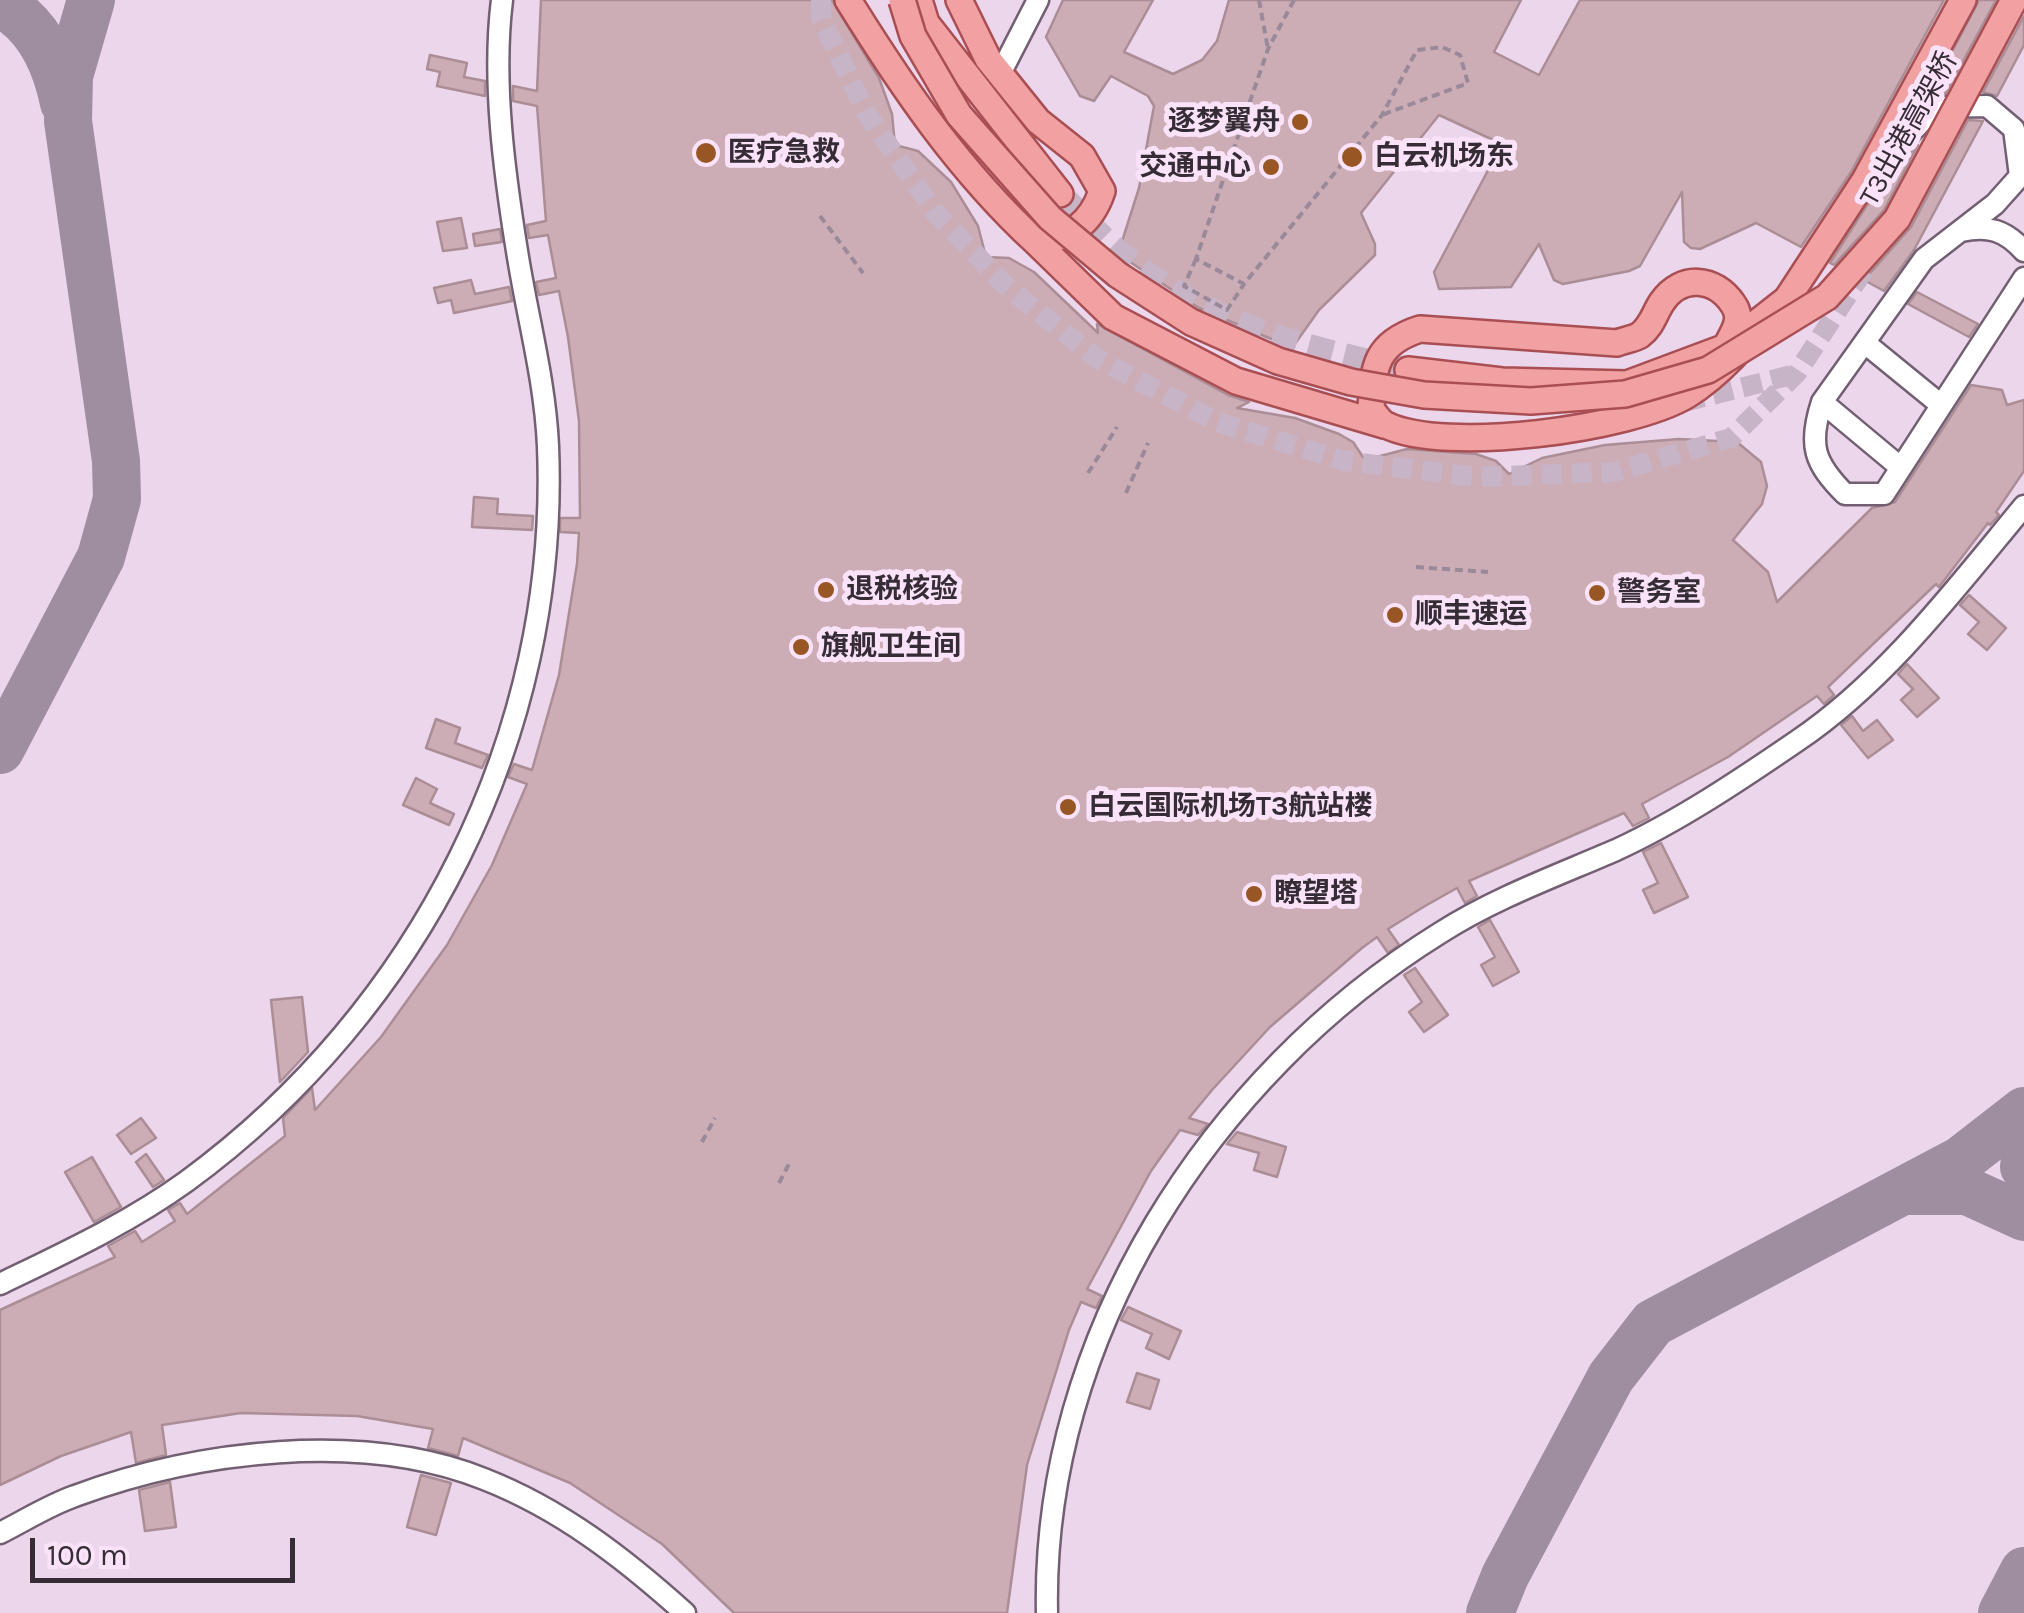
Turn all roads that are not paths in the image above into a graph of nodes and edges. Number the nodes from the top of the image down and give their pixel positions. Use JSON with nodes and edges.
{"nodes":[{"id":1,"x":502,"y":0,"type":"edge"},
{"id":2,"x":848,"y":0,"type":"edge"},
{"id":3,"x":902,"y":0,"type":"edge"},
{"id":4,"x":919,"y":0,"type":"edge"},
{"id":5,"x":959,"y":0,"type":"edge"},
{"id":6,"x":1038,"y":0,"type":"edge"},
{"id":7,"x":1963,"y":0,"type":"edge"},
{"id":8,"x":2014,"y":0,"type":"edge"},
{"id":9,"x":1000,"y":74,"type":"junction"},
{"id":10,"x":1866,"y":180,"type":"junction"},
{"id":11,"x":1060,"y":194,"type":"tunnel mouth"},
{"id":12,"x":1961,"y":231,"type":"junction"},
{"id":13,"x":1036,"y":242,"type":"junction"},
{"id":14,"x":2024,"y":251,"type":"edge"},
{"id":15,"x":2024,"y":272,"type":"edge"},
{"id":16,"x":1774,"y":310,"type":"junction"},
{"id":17,"x":1865,"y":343,"type":"junction"},
{"id":18,"x":1726,"y":347,"type":"junction"},
{"id":19,"x":1408,"y":370,"type":"tunnel mouth"},
{"id":20,"x":1822,"y":402,"type":"junction"},
{"id":21,"x":1941,"y":405,"type":"junction"},
{"id":22,"x":1384,"y":425,"type":"junction"},
{"id":23,"x":1900,"y":467,"type":"junction"},
{"id":24,"x":2024,"y":506,"type":"edge"},
{"id":25,"x":0,"y":1284,"type":"edge"},
{"id":26,"x":0,"y":1533,"type":"edge"},
{"id":27,"x":685,"y":1613,"type":"edge"},
{"id":28,"x":1046,"y":1613,"type":"edge"}],
"edges":[{"from":1,"to":25,"type":"lane"},
{"from":2,"to":13,"type":"main road"},
{"from":3,"to":8,"type":"main road","name":"T3出港高架桥","bridge":true},
{"from":4,"to":11,"type":"main road"},
{"from":5,"to":9,"type":"main road"},
{"from":6,"to":9,"type":"lane"},
{"from":7,"to":10,"type":"main road"},
{"from":9,"to":13,"type":"main road"},
{"from":10,"to":12,"type":"lane"},
{"from":10,"to":16,"type":"main road"},
{"from":12,"to":14,"type":"lane"},
{"from":12,"to":17,"type":"lane"},
{"from":13,"to":22,"type":"main road"},
{"from":15,"to":21,"type":"lane"},
{"from":16,"to":18,"type":"main road"},
{"from":16,"to":22,"type":"main road"},
{"from":17,"to":20,"type":"lane"},
{"from":17,"to":21,"type":"lane"},
{"from":18,"to":19,"type":"main road"},
{"from":18,"to":22,"type":"main road"},
{"from":20,"to":23,"type":"lane"},
{"from":20,"to":23,"type":"lane"},
{"from":21,"to":23,"type":"lane"},
{"from":24,"to":28,"type":"lane"},
{"from":26,"to":27,"type":"lane"}]}
